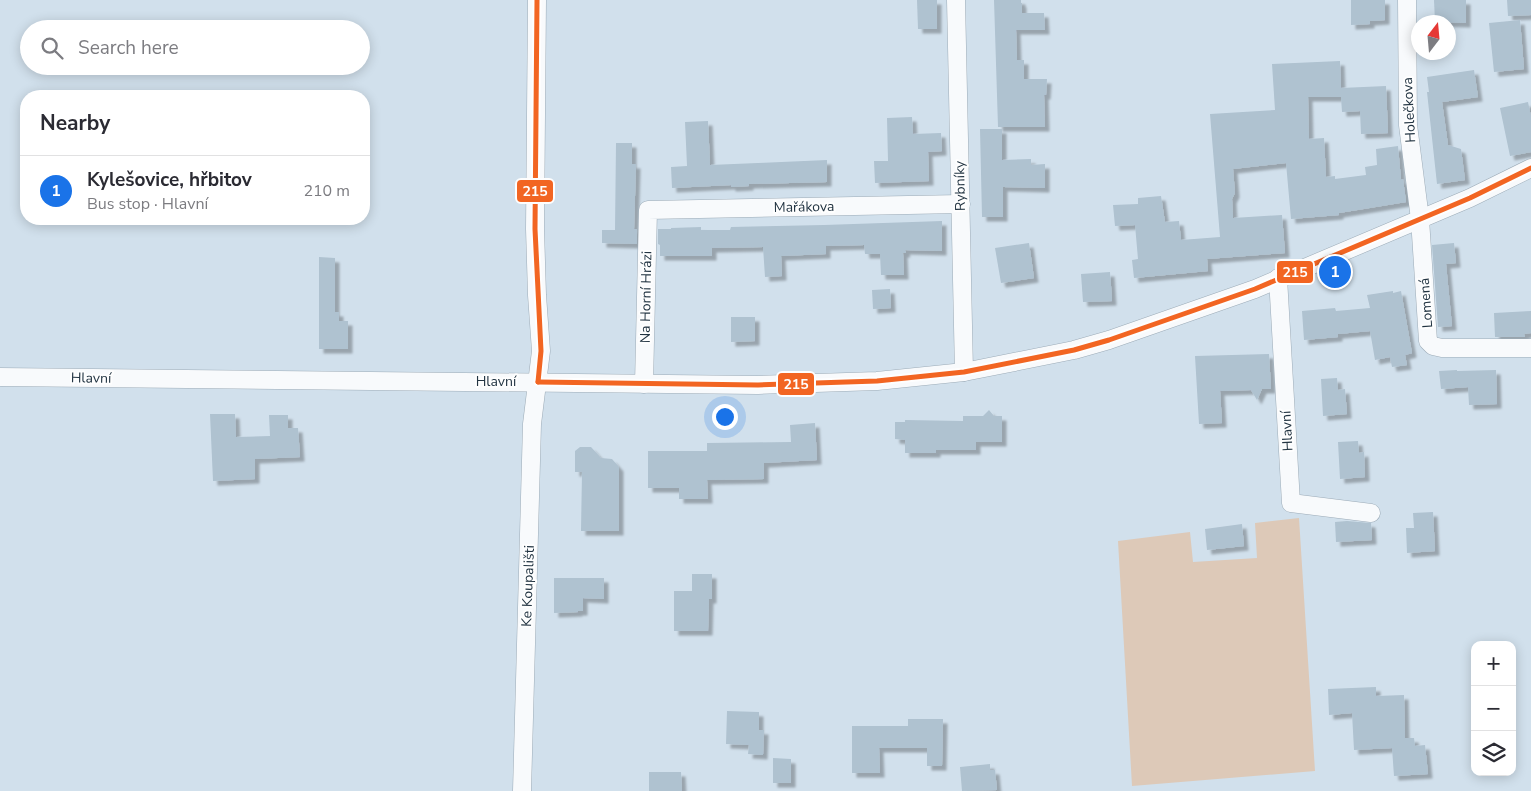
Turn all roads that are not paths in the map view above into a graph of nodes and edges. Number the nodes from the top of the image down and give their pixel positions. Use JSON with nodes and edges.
{"nodes":[{"id":1,"x":537,"y":0,"type":"edge"},
{"id":2,"x":956,"y":0,"type":"edge"},
{"id":3,"x":1407,"y":0,"type":"edge"},
{"id":4,"x":1531,"y":168,"type":"edge"},
{"id":5,"x":961,"y":204,"type":"junction"},
{"id":6,"x":648,"y":210,"type":"joint"},
{"id":7,"x":1420,"y":220,"type":"junction"},
{"id":8,"x":1278,"y":278,"type":"junction"},
{"id":9,"x":1531,"y":348,"type":"edge"},
{"id":10,"x":964,"y":372,"type":"junction"},
{"id":11,"x":0,"y":377,"type":"edge"},
{"id":12,"x":538,"y":382,"type":"junction"},
{"id":13,"x":644,"y":384,"type":"junction"},
{"id":14,"x":1371,"y":513,"type":"dead end"},
{"id":15,"x":522,"y":791,"type":"edge"}],
"edges":[{"from":1,"to":12,"type":"street"},
{"from":2,"to":5,"type":"street","name":"Rybníky"},
{"from":3,"to":7,"type":"street","name":"Holečkova"},
{"from":4,"to":7,"type":"street","name":"Hlavní"},
{"from":5,"to":6,"type":"street","name":"Mařákova"},
{"from":5,"to":10,"type":"street","name":"Rybníky"},
{"from":6,"to":13,"type":"street","name":"Na Horní Hrázi"},
{"from":7,"to":8,"type":"street","name":"Hlavní"},
{"from":7,"to":9,"type":"street","name":"Lomená"},
{"from":8,"to":10,"type":"street","name":"Hlavní"},
{"from":8,"to":14,"type":"street","name":"Hlavní"},
{"from":10,"to":13,"type":"street","name":"Hlavní"},
{"from":11,"to":12,"type":"street","name":"Hlavní"},
{"from":12,"to":13,"type":"street","name":"Hlavní"},
{"from":12,"to":15,"type":"street","name":"Ke Koupališti"}]}
